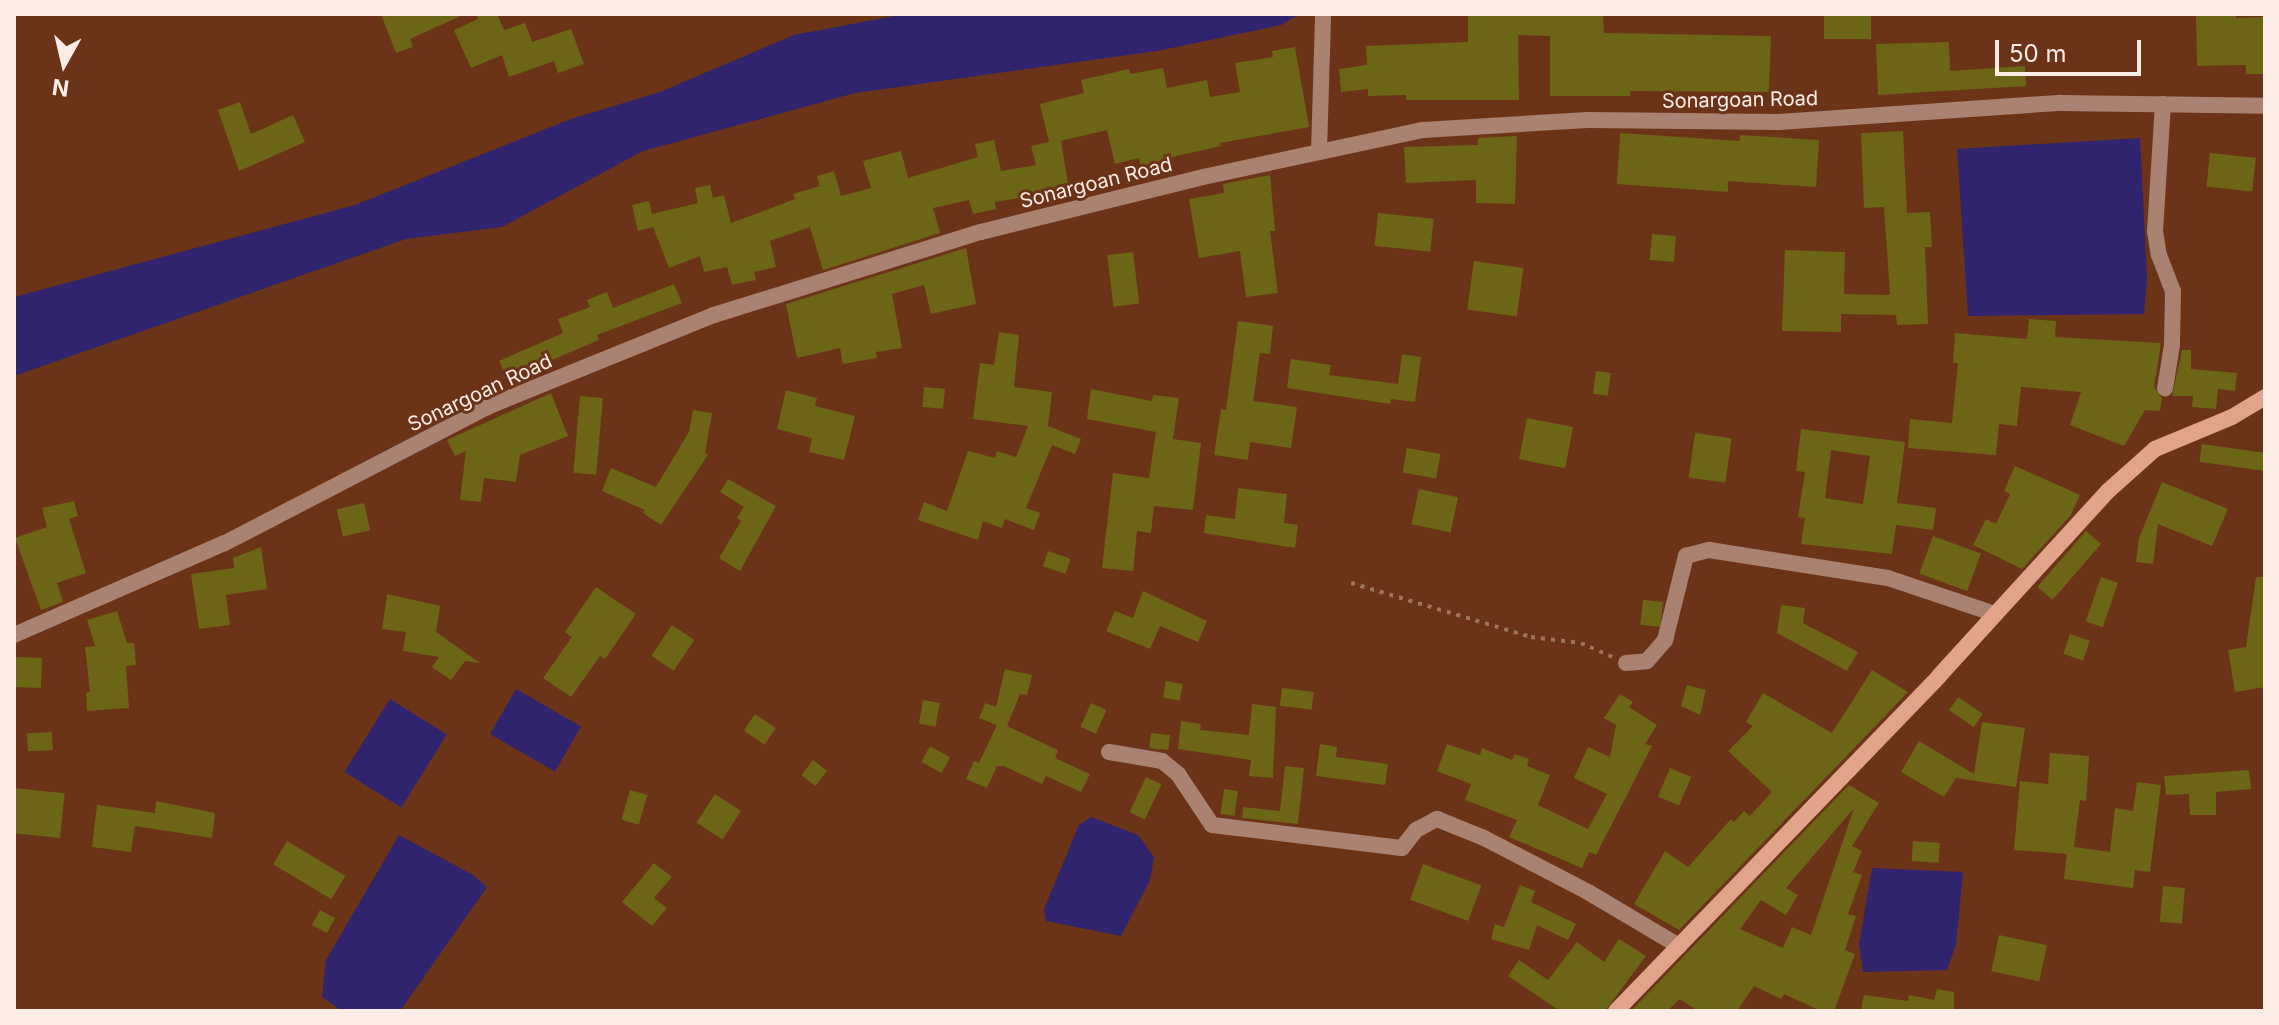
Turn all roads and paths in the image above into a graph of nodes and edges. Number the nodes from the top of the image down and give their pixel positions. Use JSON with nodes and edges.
{"nodes":[{"id":1,"x":1323,"y":14,"type":"edge"},
{"id":2,"x":2163,"y":104,"type":"junction"},
{"id":3,"x":2265,"y":106,"type":"edge"},
{"id":4,"x":1319,"y":152,"type":"junction"},
{"id":5,"x":2165,"y":388,"type":"dead end"},
{"id":6,"x":2265,"y":397,"type":"edge"},
{"id":7,"x":1351,"y":583,"type":"dead end"},
{"id":8,"x":1995,"y":614,"type":"junction"},
{"id":9,"x":14,"y":635,"type":"edge"},
{"id":10,"x":1626,"y":663,"type":"joint"},
{"id":11,"x":1109,"y":752,"type":"dead end"},
{"id":12,"x":1679,"y":946,"type":"junction"},
{"id":13,"x":1616,"y":1011,"type":"edge"}],
"edges":[{"from":1,"to":4,"type":"street"},
{"from":2,"to":3,"type":"street","name":"Sonargoan Road"},
{"from":2,"to":4,"type":"street","name":"Sonargoan Road"},
{"from":2,"to":5,"type":"street"},
{"from":4,"to":9,"type":"street","name":"Sonargoan Road"},
{"from":6,"to":8,"type":"main road"},
{"from":7,"to":10,"type":"path"},
{"from":8,"to":10,"type":"street"},
{"from":8,"to":12,"type":"main road"},
{"from":11,"to":12,"type":"street"},
{"from":12,"to":13,"type":"main road"}]}
